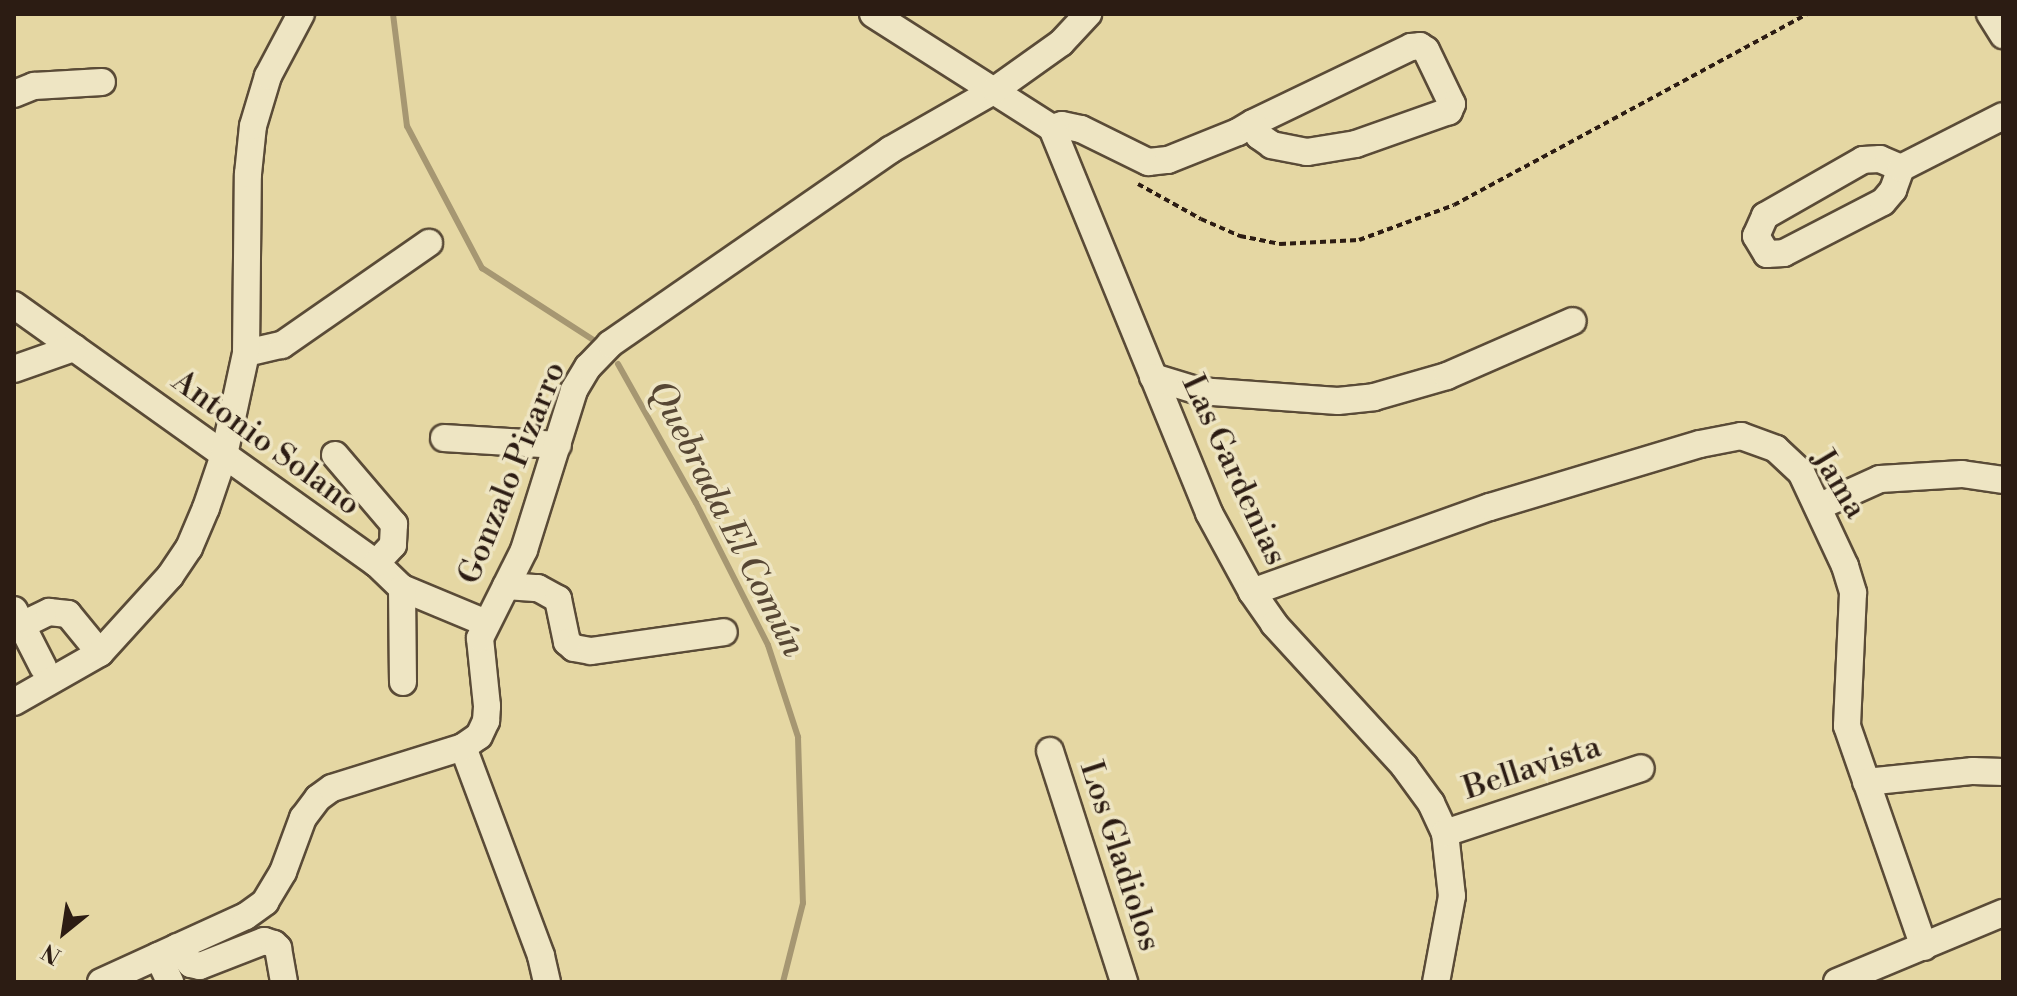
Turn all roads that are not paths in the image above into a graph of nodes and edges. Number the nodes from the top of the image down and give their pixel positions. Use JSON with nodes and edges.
{"nodes":[{"id":1,"x":301,"y":14,"type":"edge"},
{"id":2,"x":873,"y":14,"type":"edge"},
{"id":3,"x":1088,"y":14,"type":"edge"},
{"id":4,"x":1990,"y":14,"type":"edge"},
{"id":5,"x":2003,"y":35,"type":"edge"},
{"id":6,"x":102,"y":82,"type":"dead end"},
{"id":7,"x":995,"y":90,"type":"junction"},
{"id":8,"x":14,"y":94,"type":"edge"},
{"id":9,"x":2003,"y":116,"type":"edge"},
{"id":10,"x":1253,"y":123,"type":"junction"},
{"id":11,"x":1052,"y":128,"type":"junction"},
{"id":12,"x":1901,"y":168,"type":"junction"},
{"id":13,"x":429,"y":243,"type":"dead end"},
{"id":14,"x":14,"y":305,"type":"edge"},
{"id":15,"x":1573,"y":321,"type":"dead end"},
{"id":16,"x":74,"y":348,"type":"junction"},
{"id":17,"x":246,"y":353,"type":"junction"},
{"id":18,"x":14,"y":369,"type":"edge"},
{"id":19,"x":1153,"y":377,"type":"junction"},
{"id":20,"x":444,"y":438,"type":"dead end"},
{"id":21,"x":558,"y":445,"type":"junction"},
{"id":22,"x":224,"y":455,"type":"junction"},
{"id":23,"x":335,"y":455,"type":"dead end"},
{"id":24,"x":2003,"y":480,"type":"edge"},
{"id":25,"x":1820,"y":506,"type":"junction"},
{"id":26,"x":376,"y":563,"type":"junction"},
{"id":27,"x":506,"y":586,"type":"junction"},
{"id":28,"x":402,"y":588,"type":"junction"},
{"id":29,"x":1252,"y":592,"type":"junction"},
{"id":30,"x":18,"y":618,"type":"edge"},
{"id":31,"x":486,"y":623,"type":"junction"},
{"id":32,"x":724,"y":632,"type":"dead end"},
{"id":33,"x":100,"y":653,"type":"junction"},
{"id":34,"x":43,"y":667,"type":"dead end"},
{"id":35,"x":403,"y":682,"type":"dead end"},
{"id":36,"x":14,"y":702,"type":"edge"},
{"id":37,"x":463,"y":747,"type":"junction"},
{"id":38,"x":1050,"y":751,"type":"dead end"},
{"id":39,"x":1641,"y":768,"type":"dead end"},
{"id":40,"x":2003,"y":772,"type":"edge"},
{"id":41,"x":1866,"y":782,"type":"junction"},
{"id":42,"x":1445,"y":833,"type":"junction"},
{"id":43,"x":2003,"y":913,"type":"edge"},
{"id":44,"x":1924,"y":947,"type":"junction"},
{"id":45,"x":168,"y":952,"type":"junction"},
{"id":46,"x":101,"y":982,"type":"edge"},
{"id":47,"x":170,"y":982,"type":"edge"},
{"id":48,"x":284,"y":982,"type":"edge"},
{"id":49,"x":547,"y":982,"type":"edge"},
{"id":50,"x":1124,"y":982,"type":"edge"},
{"id":51,"x":1436,"y":982,"type":"edge"},
{"id":52,"x":1837,"y":982,"type":"edge"}],
"edges":[{"from":1,"to":17,"type":"street"},
{"from":2,"to":7,"type":"street"},
{"from":3,"to":7,"type":"street","name":"Gonzalo Pizarro"},
{"from":4,"to":5,"type":"street"},
{"from":6,"to":8,"type":"street"},
{"from":7,"to":11,"type":"street"},
{"from":7,"to":21,"type":"street","name":"Gonzalo Pizarro"},
{"from":9,"to":12,"type":"street"},
{"from":10,"to":10,"type":"street"},
{"from":10,"to":11,"type":"street"},
{"from":11,"to":19,"type":"street","name":"Las Gardenias"},
{"from":12,"to":12,"type":"street"},
{"from":13,"to":17,"type":"street"},
{"from":14,"to":16,"type":"street","name":"Antonio Solano"},
{"from":15,"to":19,"type":"street"},
{"from":16,"to":18,"type":"street"},
{"from":16,"to":22,"type":"street","name":"Antonio Solano"},
{"from":17,"to":22,"type":"street"},
{"from":19,"to":29,"type":"street","name":"Las Gardenias"},
{"from":20,"to":21,"type":"street"},
{"from":21,"to":27,"type":"street","name":"Gonzalo Pizarro"},
{"from":22,"to":26,"type":"street","name":"Antonio Solano"},
{"from":22,"to":33,"type":"street"},
{"from":23,"to":26,"type":"street"},
{"from":24,"to":25,"type":"street"},
{"from":25,"to":29,"type":"street","name":"Jama"},
{"from":25,"to":41,"type":"street","name":"Jama"},
{"from":26,"to":28,"type":"street","name":"Antonio Solano"},
{"from":27,"to":31,"type":"street","name":"Gonzalo Pizarro"},
{"from":27,"to":32,"type":"street"},
{"from":28,"to":31,"type":"street","name":"Antonio Solano"},
{"from":28,"to":35,"type":"street"},
{"from":29,"to":42,"type":"street","name":"Las Gardenias"},
{"from":30,"to":33,"type":"street"},
{"from":30,"to":34,"type":"street"},
{"from":31,"to":37,"type":"street","name":"Gonzalo Pizarro"},
{"from":33,"to":36,"type":"street"},
{"from":37,"to":45,"type":"street"},
{"from":37,"to":49,"type":"street"},
{"from":38,"to":50,"type":"street","name":"Los Gladiolos"},
{"from":39,"to":42,"type":"street","name":"Bellavista"},
{"from":40,"to":41,"type":"street"},
{"from":41,"to":44,"type":"street","name":"Jama"},
{"from":42,"to":51,"type":"street","name":"Las Gardenias"},
{"from":43,"to":44,"type":"street"},
{"from":44,"to":52,"type":"street"},
{"from":45,"to":46,"type":"street"},
{"from":45,"to":47,"type":"street"},
{"from":45,"to":48,"type":"street"}]}
